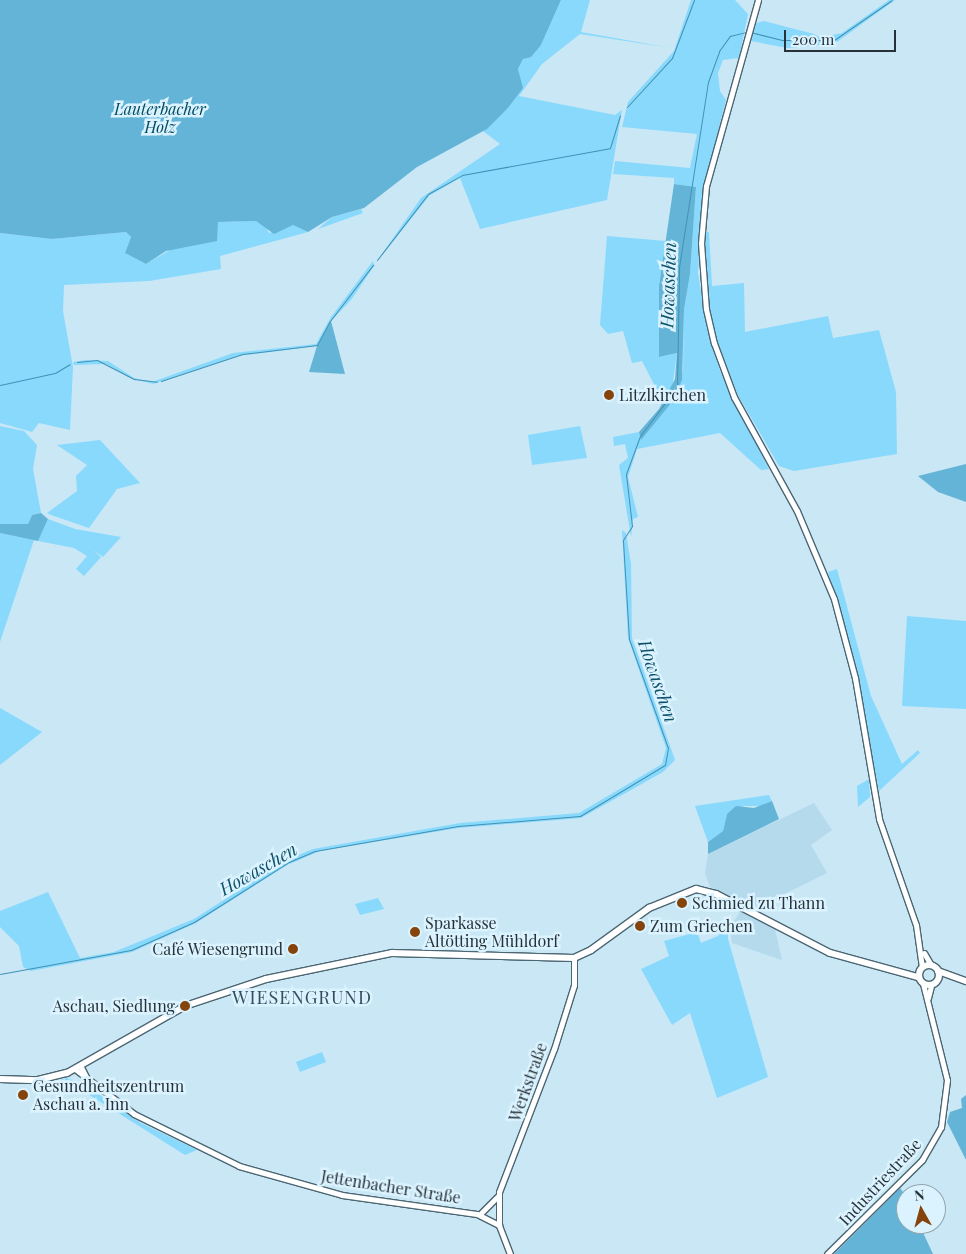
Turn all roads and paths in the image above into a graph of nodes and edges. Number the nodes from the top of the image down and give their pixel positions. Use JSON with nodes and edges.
{"nodes":[{"id":1,"x":758,"y":0,"type":"edge"},
{"id":2,"x":922,"y":951,"type":"junction"},
{"id":3,"x":574,"y":958,"type":"junction"},
{"id":4,"x":931,"y":965,"type":"junction"},
{"id":5,"x":921,"y":968,"type":"junction"},
{"id":6,"x":902,"y":971,"type":"junction"},
{"id":7,"x":938,"y":971,"type":"junction"},
{"id":8,"x":918,"y":978,"type":"junction"},
{"id":9,"x":938,"y":981,"type":"junction"},
{"id":10,"x":963,"y":981,"type":"edge"},
{"id":11,"x":923,"y":984,"type":"junction"},
{"id":12,"x":931,"y":986,"type":"junction"},
{"id":13,"x":929,"y":1003,"type":"junction"},
{"id":14,"x":78,"y":1068,"type":"junction"},
{"id":15,"x":0,"y":1079,"type":"edge"},
{"id":16,"x":499,"y":1192,"type":"junction"},
{"id":17,"x":479,"y":1213,"type":"junction"},
{"id":18,"x":498,"y":1213,"type":"junction"},
{"id":19,"x":499,"y":1225,"type":"junction"},
{"id":20,"x":510,"y":1254,"type":"edge"},
{"id":21,"x":827,"y":1254,"type":"edge"}],
"edges":[{"from":1,"to":2,"type":"street"},
{"from":2,"to":4,"type":"street"},
{"from":2,"to":5,"type":"street"},
{"from":3,"to":6,"type":"main road"},
{"from":3,"to":14,"type":"main road"},
{"from":3,"to":16,"type":"street","name":"Werkstraße"},
{"from":4,"to":5,"type":"main road"},
{"from":4,"to":7,"type":"main road"},
{"from":5,"to":6,"type":"main road"},
{"from":5,"to":8,"type":"main road"},
{"from":6,"to":8,"type":"main road"},
{"from":7,"to":9,"type":"main road"},
{"from":7,"to":10,"type":"main road"},
{"from":8,"to":11,"type":"main road"},
{"from":9,"to":10,"type":"main road"},
{"from":9,"to":12,"type":"main road"},
{"from":11,"to":12,"type":"main road"},
{"from":11,"to":13,"type":"street","name":"Industriestraße"},
{"from":12,"to":13,"type":"street","name":"Industriestraße"},
{"from":13,"to":21,"type":"street","name":"Industriestraße"},
{"from":14,"to":15,"type":"main road"},
{"from":14,"to":17,"type":"street","name":"Jettenbacher Straße"},
{"from":16,"to":17,"type":"street","name":"Jettenbacher Straße"},
{"from":16,"to":18,"type":"street","name":"Werkstraße"},
{"from":17,"to":18,"type":"street","name":"Jettenbacher Straße"},
{"from":17,"to":19,"type":"street","name":"Jettenbacher Straße"},
{"from":18,"to":19,"type":"street"},
{"from":19,"to":20,"type":"street"}]}
